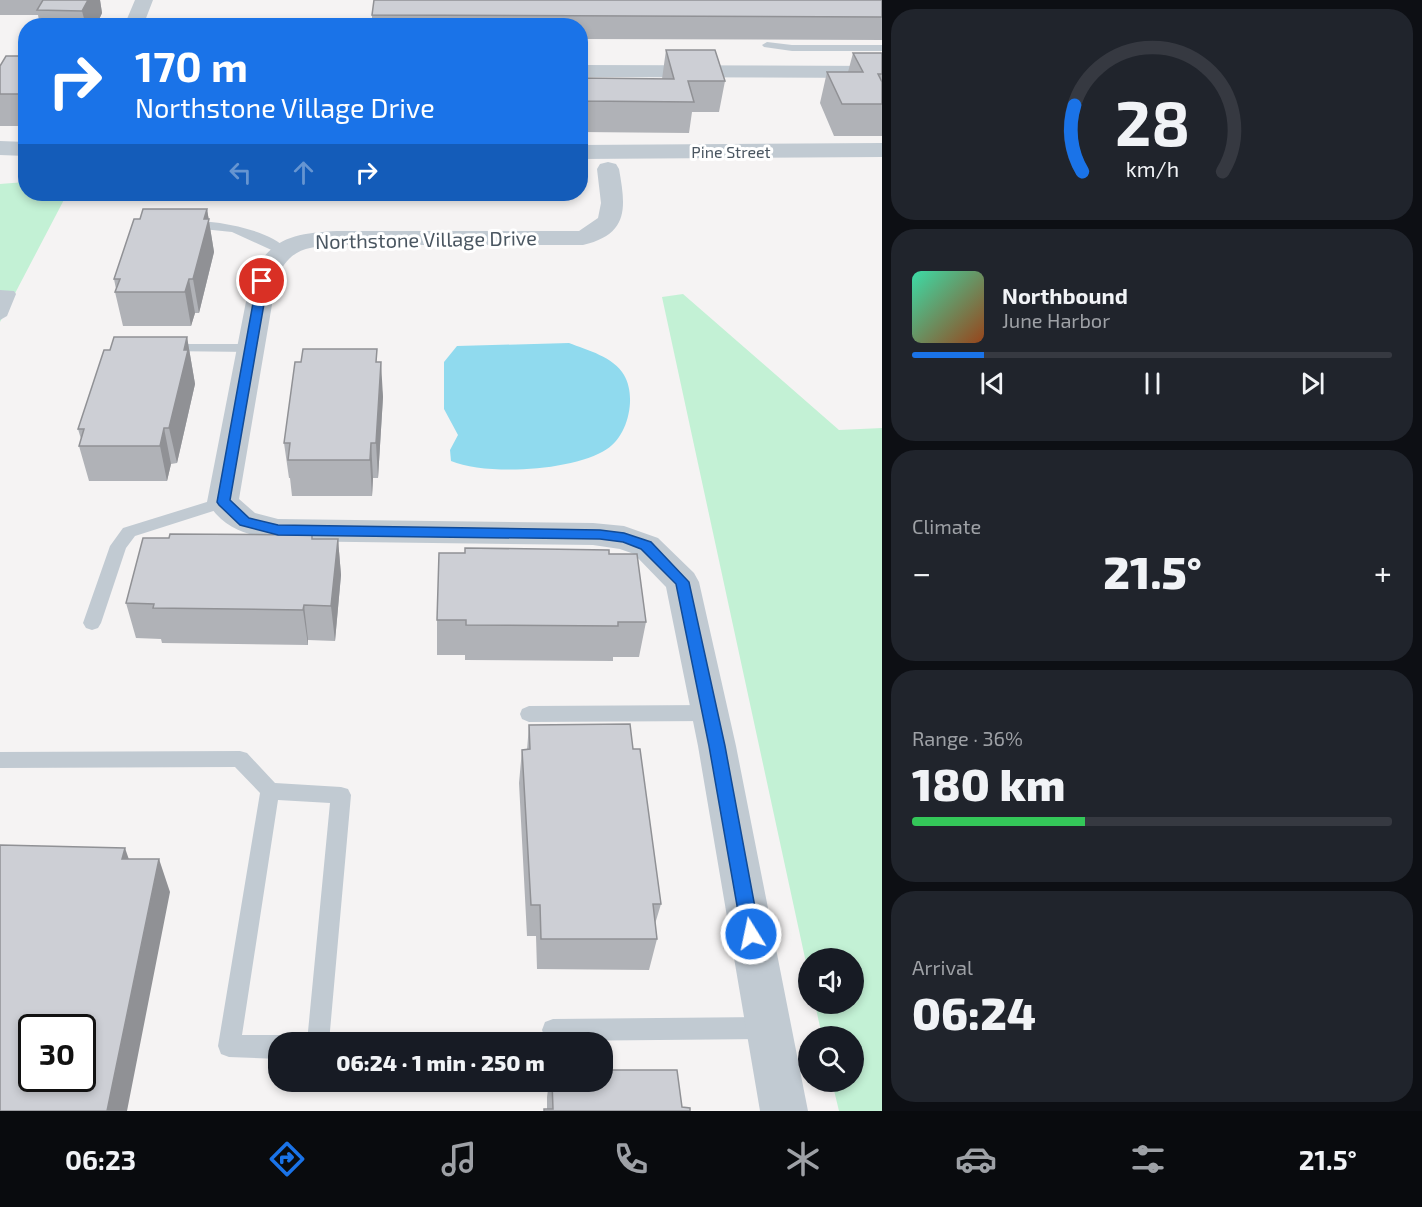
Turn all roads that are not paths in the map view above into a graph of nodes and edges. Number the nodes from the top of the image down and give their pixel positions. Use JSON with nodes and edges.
{"nodes":[{"id":1,"x":144,"y":0,"type":"edge"},
{"id":2,"x":136,"y":18,"type":"edge"},
{"id":3,"x":767,"y":45,"type":"edge"},
{"id":4,"x":882,"y":48,"type":"edge"},
{"id":5,"x":588,"y":71,"type":"edge"},
{"id":6,"x":882,"y":72,"type":"edge"},
{"id":7,"x":0,"y":148,"type":"edge"},
{"id":8,"x":18,"y":149,"type":"edge"},
{"id":9,"x":882,"y":150,"type":"edge"},
{"id":10,"x":588,"y":152,"type":"edge"},
{"id":11,"x":608,"y":169,"type":"dead end"},
{"id":12,"x":174,"y":224,"type":"edge"},
{"id":13,"x":282,"y":250,"type":"junction"},
{"id":14,"x":0,"y":294,"type":"edge"},
{"id":15,"x":0,"y":316,"type":"edge"},
{"id":16,"x":155,"y":348,"type":"edge"},
{"id":17,"x":251,"y":348,"type":"junction"},
{"id":18,"x":223,"y":502,"type":"junction"},
{"id":19,"x":92,"y":623,"type":"dead end"},
{"id":20,"x":710,"y":713,"type":"junction"},
{"id":21,"x":529,"y":714,"type":"dead end"},
{"id":22,"x":0,"y":760,"type":"edge"},
{"id":23,"x":270,"y":790,"type":"junction"},
{"id":24,"x":768,"y":1028,"type":"junction"},
{"id":25,"x":553,"y":1030,"type":"dead end"},
{"id":26,"x":319,"y":1032,"type":"edge"},
{"id":27,"x":268,"y":1047,"type":"edge"},
{"id":28,"x":784,"y":1111,"type":"edge"}],
"edges":[{"from":1,"to":2,"type":"street"},
{"from":3,"to":4,"type":"lane"},
{"from":5,"to":6,"type":"street"},
{"from":7,"to":8,"type":"street"},
{"from":9,"to":10,"type":"street","name":"Pine Street"},
{"from":11,"to":13,"type":"street","name":"Northstone Village Drive"},
{"from":12,"to":13,"type":"lane"},
{"from":13,"to":17,"type":"street"},
{"from":14,"to":15,"type":"lane"},
{"from":16,"to":17,"type":"lane"},
{"from":17,"to":18,"type":"street"},
{"from":18,"to":19,"type":"lane"},
{"from":18,"to":20,"type":"street"},
{"from":20,"to":21,"type":"lane"},
{"from":20,"to":24,"type":"street"},
{"from":22,"to":23,"type":"lane"},
{"from":23,"to":26,"type":"lane"},
{"from":23,"to":27,"type":"lane"},
{"from":24,"to":25,"type":"lane"},
{"from":24,"to":28,"type":"street"}]}
